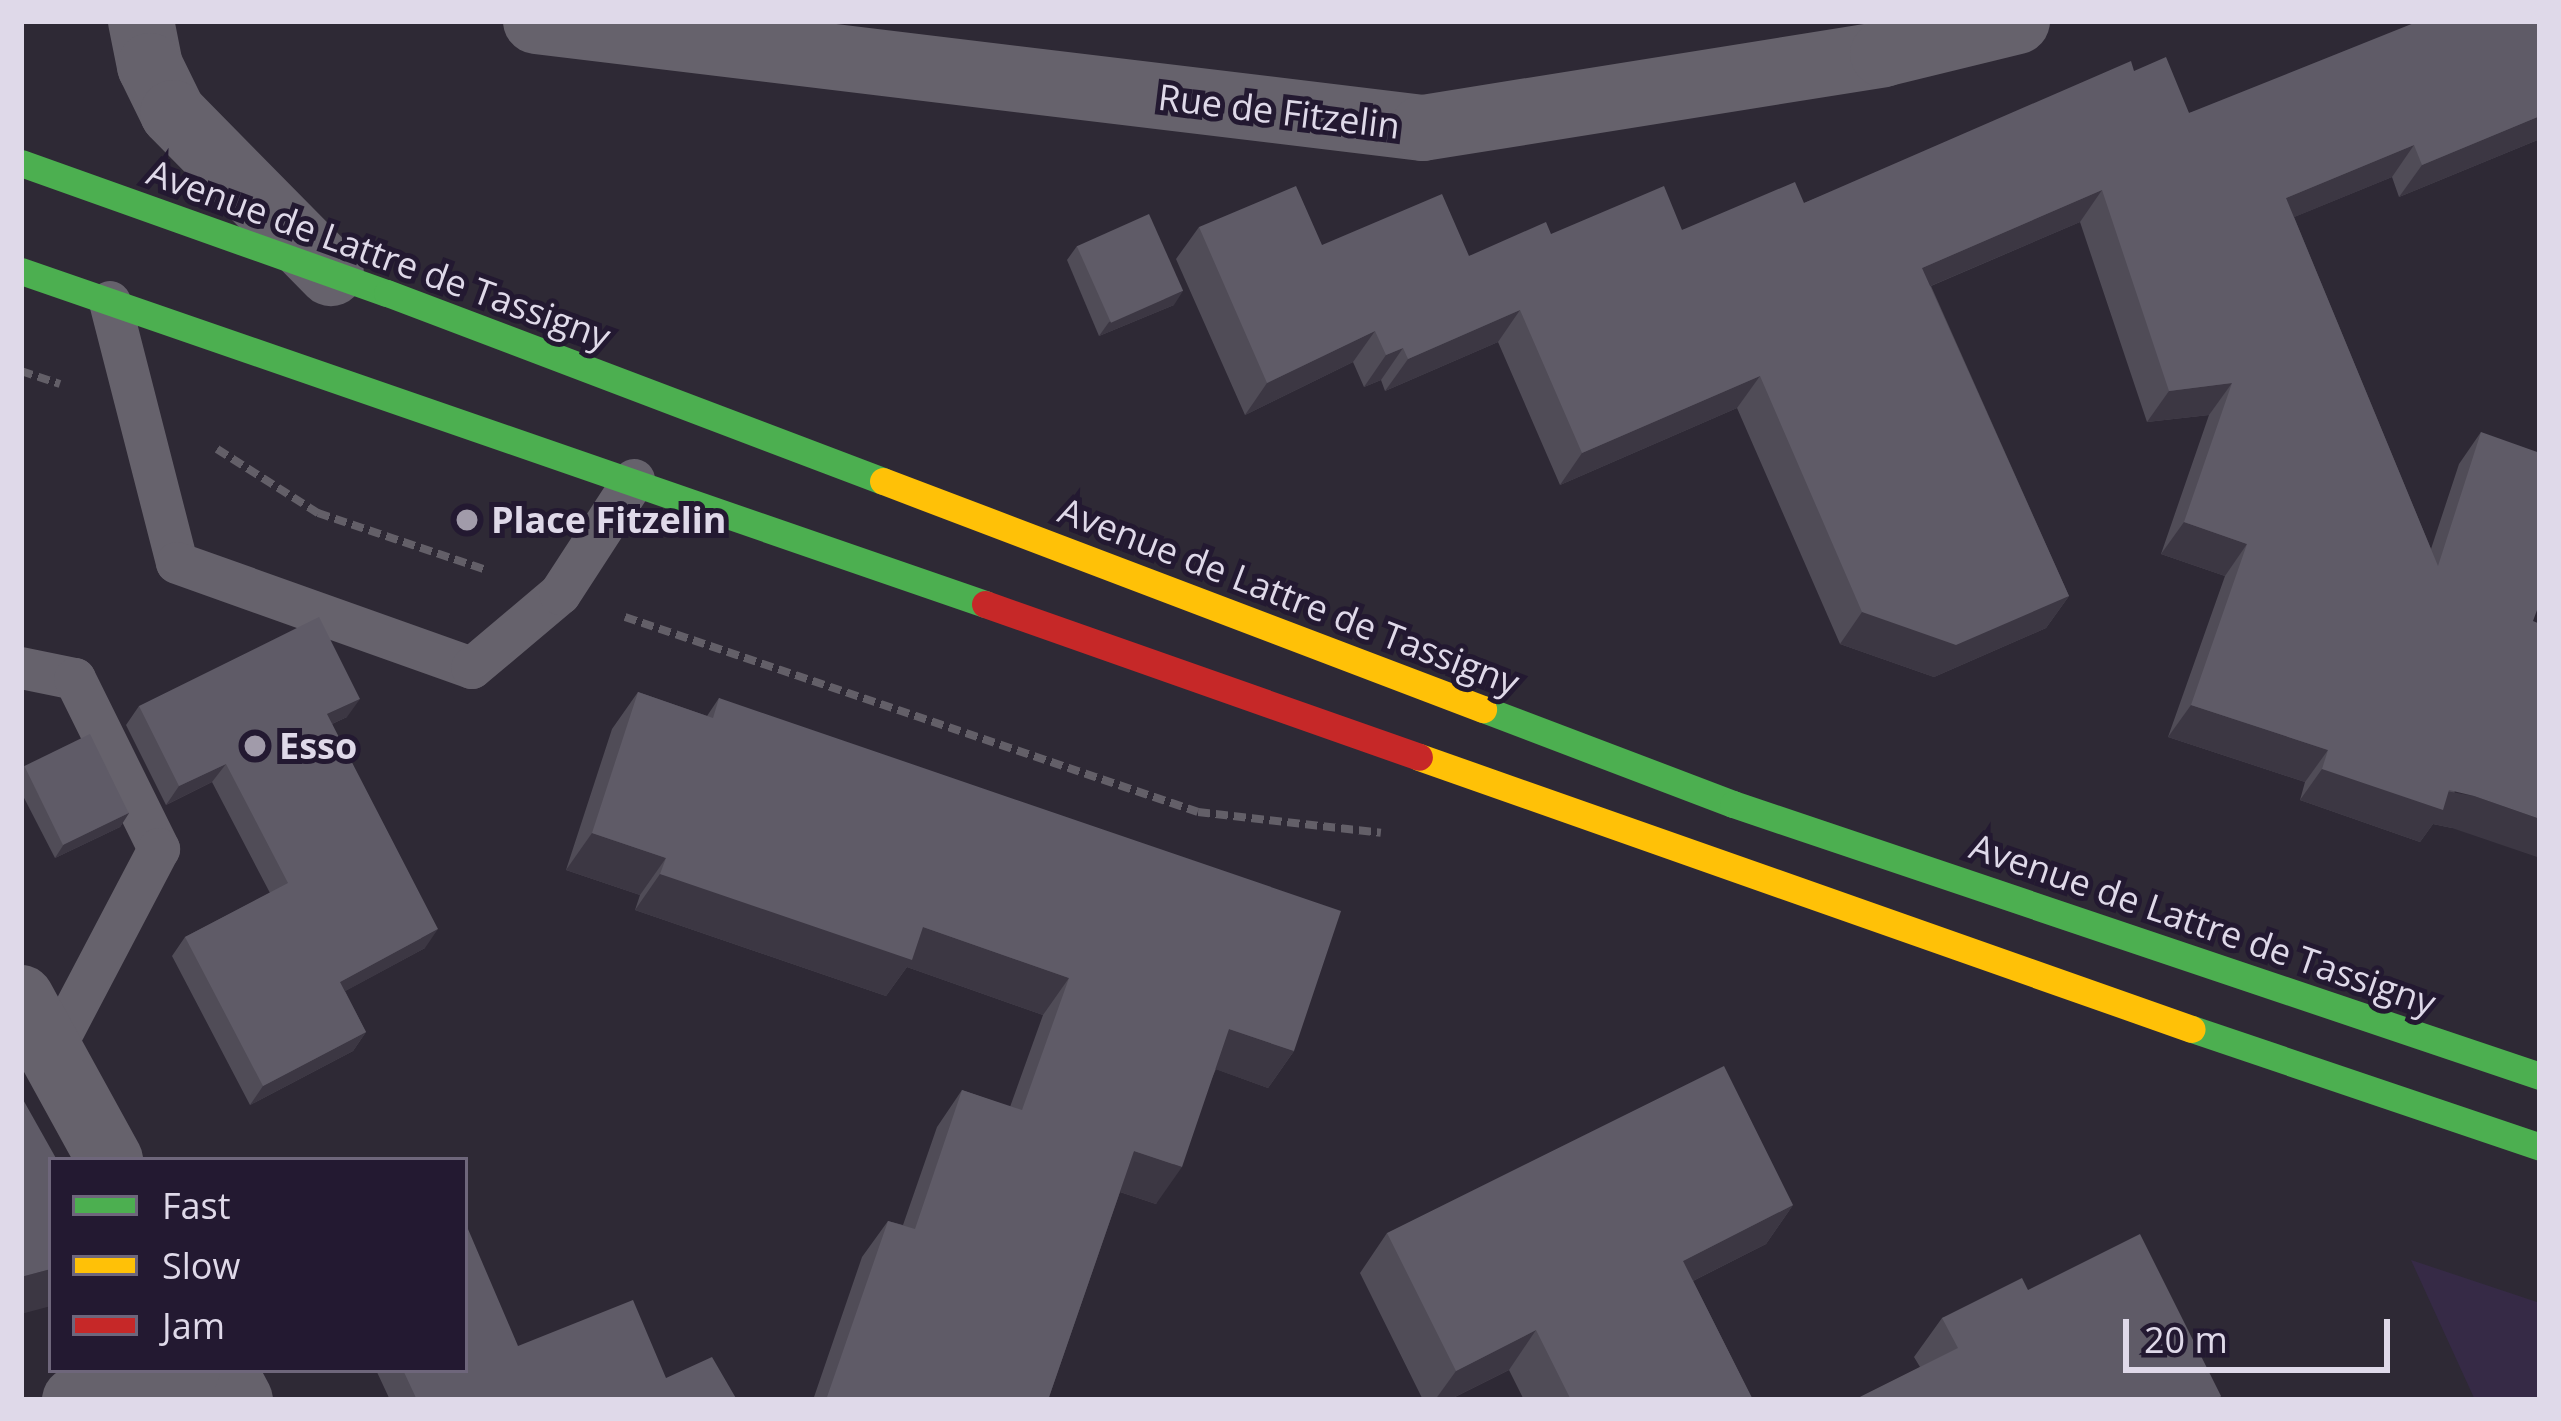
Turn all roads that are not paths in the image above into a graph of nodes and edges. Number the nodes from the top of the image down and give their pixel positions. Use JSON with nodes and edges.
{"nodes":[{"id":1,"x":141,"y":21,"type":"edge"},
{"id":2,"x":536,"y":21,"type":"edge"},
{"id":3,"x":2017,"y":21,"type":"edge"},
{"id":4,"x":21,"y":163,"type":"edge"},
{"id":5,"x":21,"y":272,"type":"edge"},
{"id":6,"x":332,"y":273,"type":"junction"},
{"id":7,"x":110,"y":302,"type":"junction"},
{"id":8,"x":634,"y":480,"type":"junction"},
{"id":9,"x":21,"y":668,"type":"edge"},
{"id":10,"x":37,"y":1025,"type":"edge"},
{"id":11,"x":2540,"y":1076,"type":"edge"},
{"id":12,"x":2540,"y":1147,"type":"edge"},
{"id":13,"x":108,"y":1157,"type":"edge"},
{"id":14,"x":176,"y":1373,"type":"edge"},
{"id":15,"x":226,"y":1373,"type":"edge"},
{"id":16,"x":75,"y":1400,"type":"edge"},
{"id":17,"x":240,"y":1400,"type":"edge"}],
"edges":[{"from":1,"to":6,"type":"street"},
{"from":2,"to":3,"type":"street","name":"Rue de Fitzelin"},
{"from":4,"to":6,"type":"main road","name":"Avenue de Lattre de Tassigny"},
{"from":5,"to":7,"type":"main road"},
{"from":6,"to":11,"type":"main road","name":"Avenue de Lattre de Tassigny"},
{"from":7,"to":8,"type":"main road"},
{"from":7,"to":8,"type":"lane"},
{"from":8,"to":12,"type":"main road"},
{"from":9,"to":10,"type":"lane"},
{"from":10,"to":13,"type":"street"},
{"from":14,"to":16,"type":"street"},
{"from":15,"to":17,"type":"street"}]}
